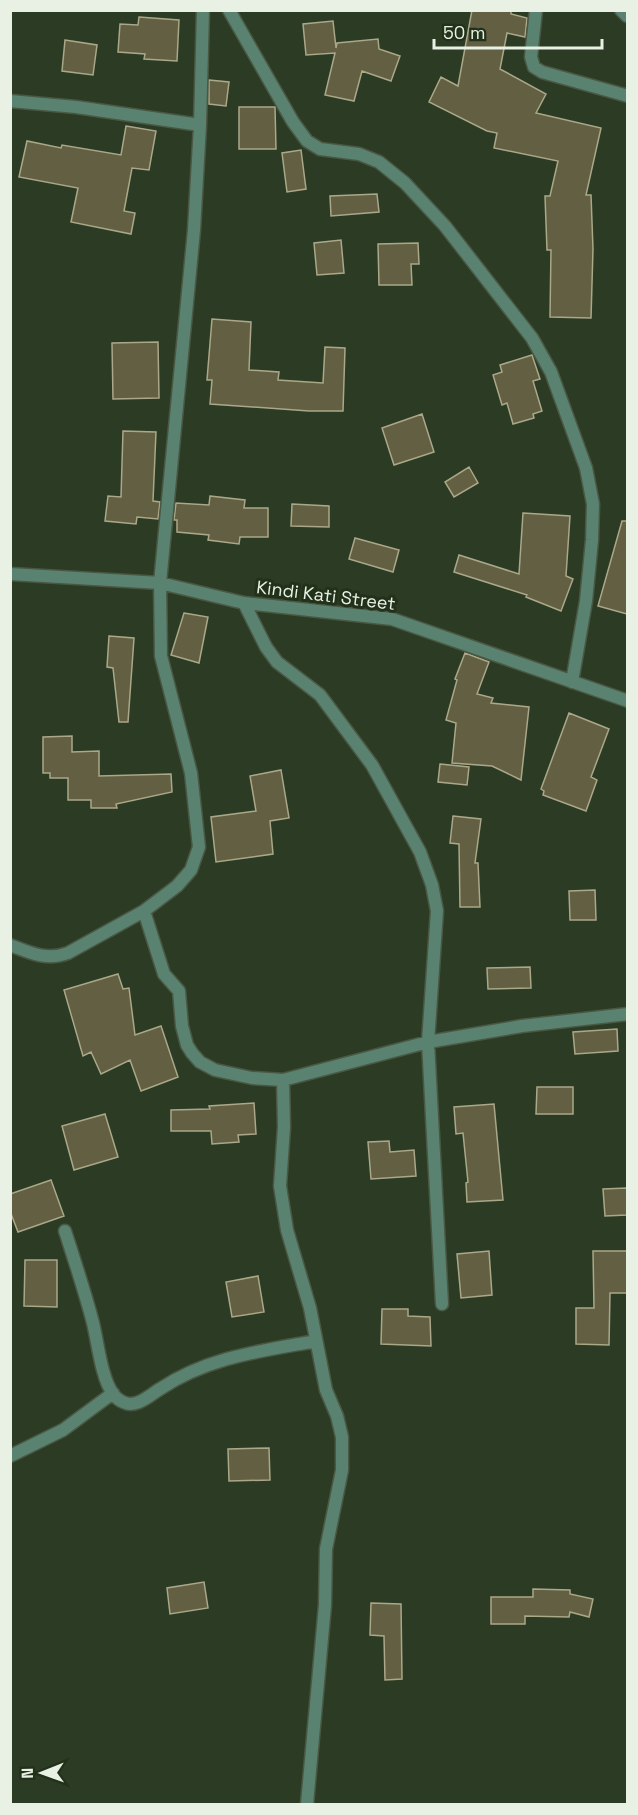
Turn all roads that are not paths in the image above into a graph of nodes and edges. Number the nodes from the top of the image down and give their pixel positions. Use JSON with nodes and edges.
{"nodes":[{"id":1,"x":203,"y":10,"type":"edge"},
{"id":2,"x":229,"y":10,"type":"edge"},
{"id":3,"x":536,"y":10,"type":"edge"},
{"id":4,"x":627,"y":96,"type":"edge"},
{"id":5,"x":10,"y":100,"type":"edge"},
{"id":6,"x":200,"y":125,"type":"junction"},
{"id":7,"x":10,"y":574,"type":"edge"},
{"id":8,"x":160,"y":583,"type":"junction"},
{"id":9,"x":244,"y":603,"type":"junction"},
{"id":10,"x":572,"y":682,"type":"junction"},
{"id":11,"x":627,"y":701,"type":"edge"},
{"id":12,"x":144,"y":911,"type":"junction"},
{"id":13,"x":10,"y":945,"type":"edge"},
{"id":14,"x":627,"y":1014,"type":"edge"},
{"id":15,"x":428,"y":1042,"type":"junction"},
{"id":16,"x":283,"y":1080,"type":"junction"},
{"id":17,"x":65,"y":1231,"type":"dead end"},
{"id":18,"x":442,"y":1304,"type":"dead end"},
{"id":19,"x":316,"y":1341,"type":"junction"},
{"id":20,"x":113,"y":1393,"type":"junction"},
{"id":21,"x":10,"y":1456,"type":"edge"},
{"id":22,"x":307,"y":1804,"type":"edge"}],
"edges":[{"from":1,"to":6,"type":"street"},
{"from":2,"to":10,"type":"street"},
{"from":3,"to":4,"type":"street"},
{"from":5,"to":6,"type":"street"},
{"from":6,"to":8,"type":"street"},
{"from":7,"to":8,"type":"street","name":"Kindi Kati Street"},
{"from":8,"to":9,"type":"street","name":"Kindi Kati Street"},
{"from":8,"to":12,"type":"street"},
{"from":9,"to":10,"type":"street","name":"Kindi Kati Street"},
{"from":9,"to":15,"type":"street"},
{"from":10,"to":11,"type":"street","name":"Kindi Kati Street"},
{"from":12,"to":13,"type":"street"},
{"from":12,"to":16,"type":"street"},
{"from":14,"to":15,"type":"street"},
{"from":15,"to":16,"type":"street"},
{"from":15,"to":18,"type":"street"},
{"from":16,"to":19,"type":"street"},
{"from":17,"to":20,"type":"street"},
{"from":19,"to":20,"type":"street"},
{"from":19,"to":22,"type":"street"},
{"from":20,"to":21,"type":"street"}]}
